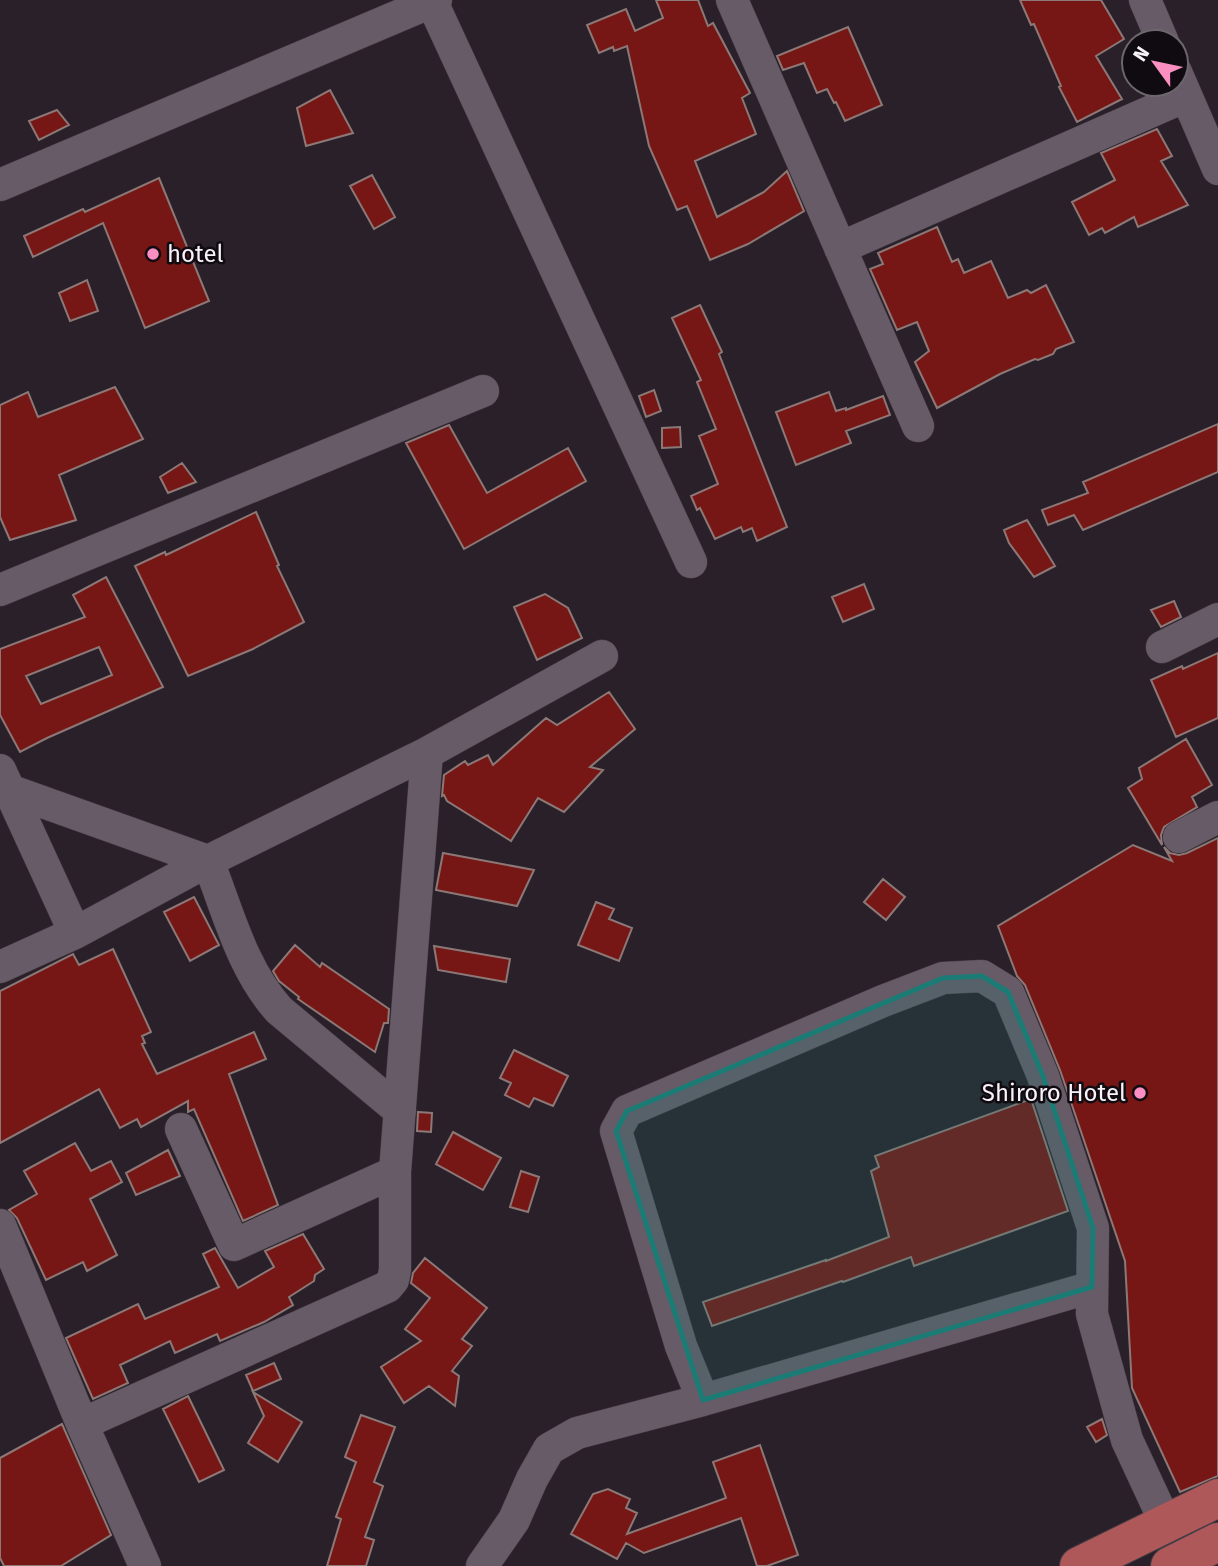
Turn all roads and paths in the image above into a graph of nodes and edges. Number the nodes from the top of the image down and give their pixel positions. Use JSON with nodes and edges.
{"nodes":[{"id":1,"x":732,"y":0,"type":"edge"},
{"id":2,"x":1145,"y":0,"type":"edge"},
{"id":3,"x":434,"y":1,"type":"edge"},
{"id":4,"x":1157,"y":28,"type":"edge"},
{"id":5,"x":1152,"y":98,"type":"edge"},
{"id":6,"x":1187,"y":98,"type":"edge"},
{"id":7,"x":1218,"y":169,"type":"edge"},
{"id":8,"x":0,"y":186,"type":"edge"},
{"id":9,"x":840,"y":248,"type":"junction"},
{"id":10,"x":483,"y":391,"type":"dead end"},
{"id":11,"x":918,"y":426,"type":"dead end"},
{"id":12,"x":691,"y":562,"type":"dead end"},
{"id":13,"x":0,"y":590,"type":"edge"},
{"id":14,"x":1218,"y":620,"type":"edge"},
{"id":15,"x":1162,"y":647,"type":"dead end"},
{"id":16,"x":602,"y":656,"type":"dead end"},
{"id":17,"x":427,"y":752,"type":"junction"},
{"id":18,"x":5,"y":780,"type":"edge"},
{"id":19,"x":1218,"y":817,"type":"edge"},
{"id":20,"x":1179,"y":837,"type":"dead end"},
{"id":21,"x":208,"y":861,"type":"junction"},
{"id":22,"x":75,"y":933,"type":"junction"},
{"id":23,"x":0,"y":967,"type":"edge"},
{"id":24,"x":400,"y":1111,"type":"junction"},
{"id":25,"x":181,"y":1129,"type":"dead end"},
{"id":26,"x":396,"y":1172,"type":"junction"},
{"id":27,"x":0,"y":1225,"type":"edge"},
{"id":28,"x":13,"y":1293,"type":"edge"},
{"id":29,"x":1092,"y":1300,"type":"junction"},
{"id":30,"x":703,"y":1400,"type":"junction"},
{"id":31,"x":82,"y":1424,"type":"junction"},
{"id":32,"x":1218,"y":1498,"type":"edge"},
{"id":33,"x":1166,"y":1524,"type":"junction"},
{"id":34,"x":1218,"y":1542,"type":"edge"},
{"id":35,"x":145,"y":1566,"type":"edge"},
{"id":36,"x":482,"y":1566,"type":"edge"},
{"id":37,"x":1079,"y":1566,"type":"edge"},
{"id":38,"x":1170,"y":1566,"type":"edge"}],
"edges":[{"from":1,"to":9,"type":"street"},
{"from":2,"to":4,"type":"street"},
{"from":3,"to":8,"type":"street"},
{"from":3,"to":12,"type":"street"},
{"from":5,"to":9,"type":"street"},
{"from":6,"to":7,"type":"street"},
{"from":9,"to":11,"type":"street"},
{"from":10,"to":13,"type":"street"},
{"from":14,"to":15,"type":"street"},
{"from":16,"to":17,"type":"street"},
{"from":17,"to":21,"type":"street"},
{"from":17,"to":24,"type":"street"},
{"from":18,"to":21,"type":"street"},
{"from":18,"to":22,"type":"street"},
{"from":19,"to":20,"type":"street"},
{"from":21,"to":22,"type":"street"},
{"from":21,"to":24,"type":"street"},
{"from":22,"to":23,"type":"street"},
{"from":24,"to":26,"type":"street"},
{"from":25,"to":26,"type":"street"},
{"from":26,"to":31,"type":"street"},
{"from":27,"to":28,"type":"street"},
{"from":28,"to":31,"type":"street"},
{"from":29,"to":30,"type":"street"},
{"from":29,"to":30,"type":"street"},
{"from":29,"to":33,"type":"street"},
{"from":30,"to":36,"type":"street"},
{"from":31,"to":35,"type":"street"},
{"from":32,"to":33,"type":"main road"},
{"from":33,"to":37,"type":"main road"},
{"from":34,"to":38,"type":"main road"}]}
